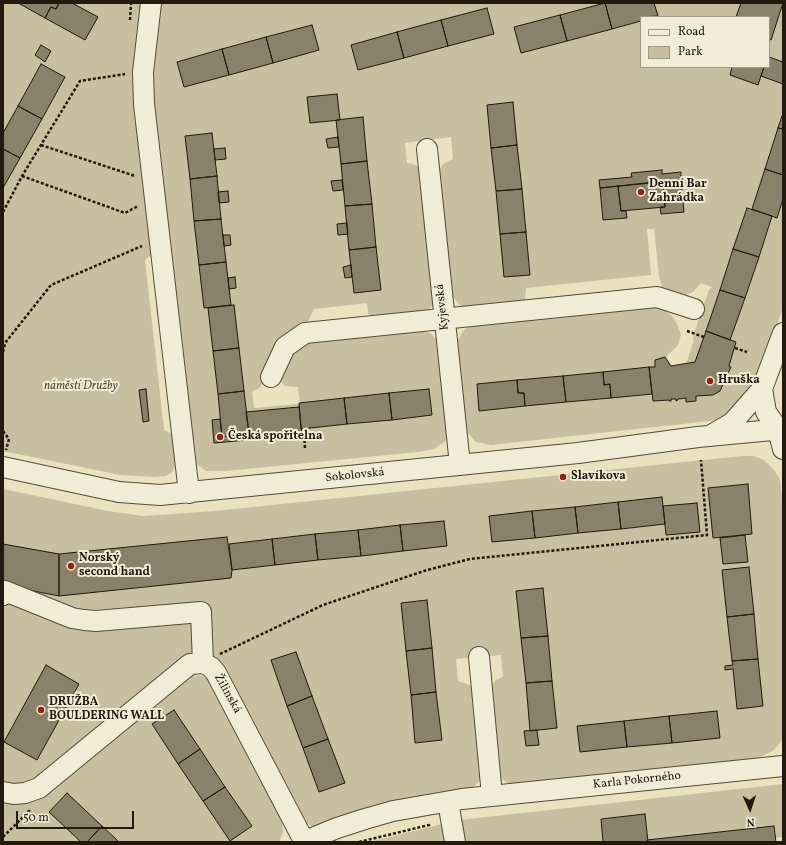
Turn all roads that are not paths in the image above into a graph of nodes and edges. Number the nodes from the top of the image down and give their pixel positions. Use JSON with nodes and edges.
{"nodes":[{"id":1,"x":151,"y":3,"type":"edge"},
{"id":2,"x":427,"y":149,"type":"dead end"},
{"id":3,"x":694,"y":309,"type":"dead end"},
{"id":4,"x":444,"y":319,"type":"junction"},
{"id":5,"x":783,"y":333,"type":"edge"},
{"id":6,"x":270,"y":377,"type":"dead end"},
{"id":7,"x":762,"y":389,"type":"junction"},
{"id":8,"x":783,"y":410,"type":"edge"},
{"id":9,"x":781,"y":429,"type":"edge"},
{"id":10,"x":709,"y":436,"type":"junction"},
{"id":11,"x":783,"y":449,"type":"edge"},
{"id":12,"x":4,"y":459,"type":"edge"},
{"id":13,"x":460,"y":465,"type":"junction"},
{"id":14,"x":189,"y":493,"type":"junction"},
{"id":15,"x":3,"y":595,"type":"edge"},
{"id":16,"x":479,"y":657,"type":"dead end"},
{"id":17,"x":203,"y":663,"type":"junction"},
{"id":18,"x":783,"y":766,"type":"edge"},
{"id":19,"x":3,"y":792,"type":"edge"},
{"id":20,"x":492,"y":796,"type":"junction"},
{"id":21,"x":448,"y":802,"type":"junction"},
{"id":22,"x":304,"y":842,"type":"edge"},
{"id":23,"x":456,"y":842,"type":"edge"}],
"edges":[{"from":1,"to":14,"type":"street"},
{"from":2,"to":4,"type":"street","name":"Kyjevská"},
{"from":3,"to":4,"type":"street"},
{"from":4,"to":6,"type":"street"},
{"from":4,"to":13,"type":"street","name":"Kyjevská"},
{"from":5,"to":7,"type":"street","name":"Sokolovská"},
{"from":7,"to":9,"type":"street"},
{"from":7,"to":10,"type":"street","name":"Sokolovská"},
{"from":8,"to":9,"type":"street"},
{"from":9,"to":10,"type":"street","name":"Sokolovská"},
{"from":9,"to":11,"type":"street"},
{"from":10,"to":13,"type":"street","name":"Sokolovská"},
{"from":12,"to":14,"type":"street","name":"Sokolovská"},
{"from":13,"to":14,"type":"street","name":"Sokolovská"},
{"from":15,"to":17,"type":"street"},
{"from":16,"to":20,"type":"street"},
{"from":17,"to":19,"type":"street","name":"Žilinská"},
{"from":17,"to":22,"type":"street","name":"Žilinská"},
{"from":18,"to":20,"type":"street","name":"Karla Pokorného"},
{"from":20,"to":21,"type":"street","name":"Karla Pokorného"},
{"from":21,"to":22,"type":"street","name":"Karla Pokorného"},
{"from":21,"to":23,"type":"street"}]}
